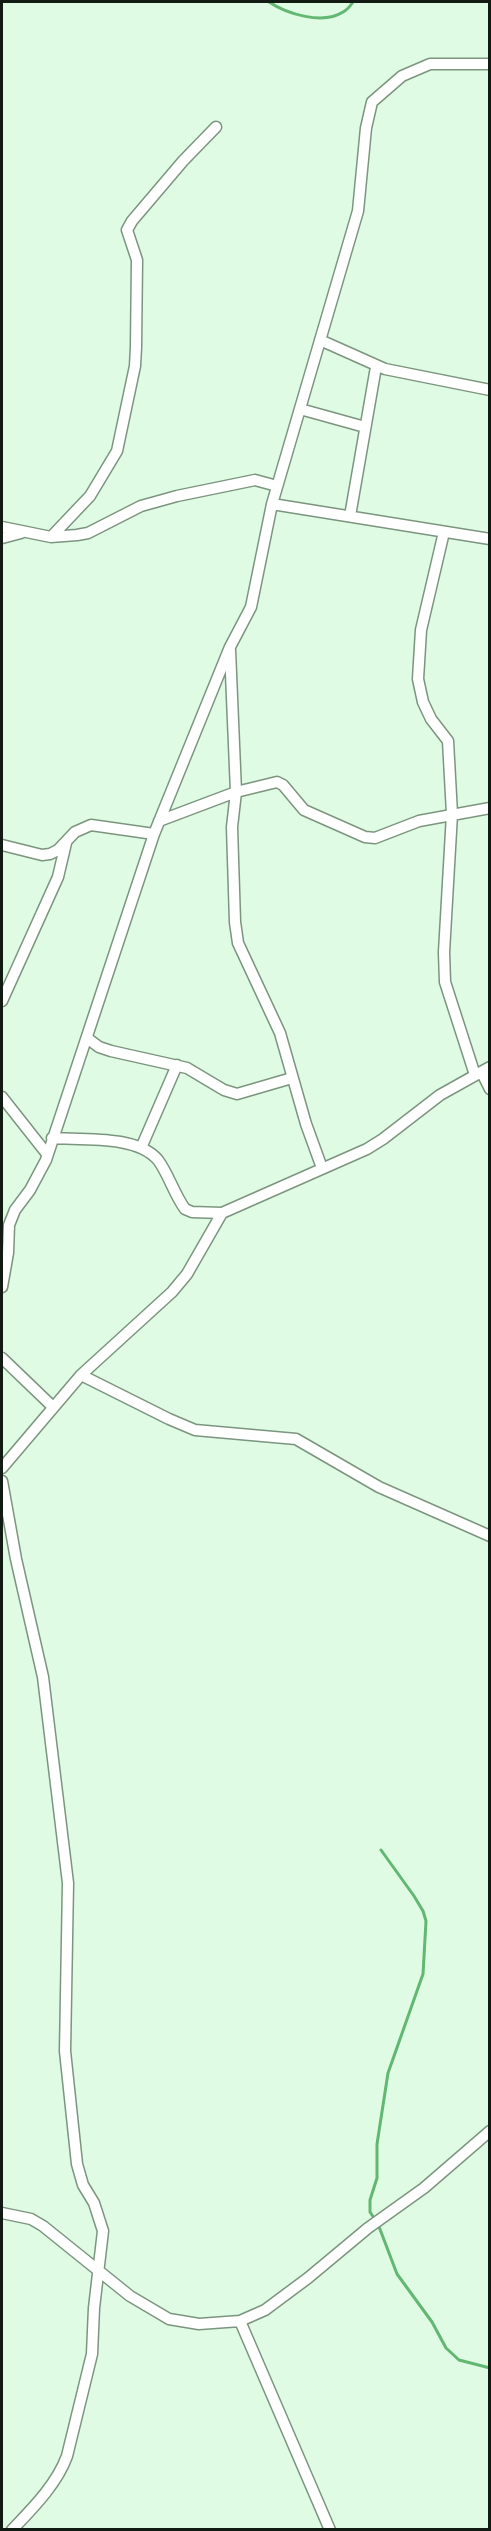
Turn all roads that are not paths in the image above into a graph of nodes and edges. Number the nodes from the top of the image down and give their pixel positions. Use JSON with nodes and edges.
{"nodes":[{"id":1,"x":489,"y":64,"type":"edge"},
{"id":2,"x":216,"y":127,"type":"dead end"},
{"id":3,"x":320,"y":340,"type":"junction"},
{"id":4,"x":376,"y":367,"type":"junction"},
{"id":5,"x":489,"y":390,"type":"edge"},
{"id":6,"x":300,"y":409,"type":"junction"},
{"id":7,"x":365,"y":427,"type":"junction"},
{"id":8,"x":278,"y":486,"type":"junction"},
{"id":9,"x":272,"y":504,"type":"junction"},
{"id":10,"x":350,"y":516,"type":"junction"},
{"id":11,"x":2,"y":527,"type":"edge"},
{"id":12,"x":22,"y":532,"type":"junction"},
{"id":13,"x":444,"y":532,"type":"junction"},
{"id":14,"x":51,"y":537,"type":"junction"},
{"id":15,"x":2,"y":538,"type":"edge"},
{"id":16,"x":489,"y":539,"type":"edge"},
{"id":17,"x":230,"y":647,"type":"junction"},
{"id":18,"x":236,"y":792,"type":"junction"},
{"id":19,"x":489,"y":807,"type":"edge"},
{"id":20,"x":452,"y":814,"type":"junction"},
{"id":21,"x":159,"y":821,"type":"junction"},
{"id":22,"x":154,"y":834,"type":"junction"},
{"id":23,"x":66,"y":843,"type":"junction"},
{"id":24,"x":2,"y":845,"type":"edge"},
{"id":25,"x":2,"y":1001,"type":"edge"},
{"id":26,"x":87,"y":1038,"type":"junction"},
{"id":27,"x":177,"y":1065,"type":"junction"},
{"id":28,"x":482,"y":1072,"type":"edge"},
{"id":29,"x":292,"y":1078,"type":"junction"},
{"id":30,"x":489,"y":1089,"type":"edge"},
{"id":31,"x":2,"y":1097,"type":"edge"},
{"id":32,"x":52,"y":1138,"type":"junction"},
{"id":33,"x":141,"y":1148,"type":"junction"},
{"id":34,"x":47,"y":1154,"type":"junction"},
{"id":35,"x":322,"y":1168,"type":"junction"},
{"id":36,"x":222,"y":1213,"type":"junction"},
{"id":37,"x":2,"y":1287,"type":"edge"},
{"id":38,"x":2,"y":1358,"type":"edge"},
{"id":39,"x":81,"y":1375,"type":"junction"},
{"id":40,"x":53,"y":1407,"type":"junction"},
{"id":41,"x":2,"y":1468,"type":"edge"},
{"id":42,"x":2,"y":1481,"type":"edge"},
{"id":43,"x":489,"y":1536,"type":"edge"},
{"id":44,"x":489,"y":2131,"type":"edge"},
{"id":45,"x":2,"y":2212,"type":"edge"},
{"id":46,"x":98,"y":2269,"type":"junction"},
{"id":47,"x":240,"y":2321,"type":"junction"},
{"id":48,"x":12,"y":2529,"type":"edge"},
{"id":49,"x":330,"y":2529,"type":"edge"}],
"edges":[{"from":1,"to":3,"type":"street"},
{"from":2,"to":14,"type":"street"},
{"from":3,"to":4,"type":"street"},
{"from":3,"to":6,"type":"street"},
{"from":4,"to":5,"type":"street"},
{"from":4,"to":7,"type":"street"},
{"from":6,"to":7,"type":"street"},
{"from":6,"to":8,"type":"street"},
{"from":7,"to":10,"type":"street"},
{"from":8,"to":9,"type":"street"},
{"from":8,"to":14,"type":"street"},
{"from":9,"to":10,"type":"street"},
{"from":9,"to":17,"type":"street"},
{"from":10,"to":13,"type":"street"},
{"from":11,"to":12,"type":"street"},
{"from":12,"to":14,"type":"street"},
{"from":12,"to":15,"type":"street"},
{"from":13,"to":16,"type":"street"},
{"from":13,"to":20,"type":"street"},
{"from":17,"to":18,"type":"street"},
{"from":17,"to":21,"type":"street"},
{"from":18,"to":20,"type":"street"},
{"from":18,"to":21,"type":"street"},
{"from":18,"to":29,"type":"street"},
{"from":19,"to":20,"type":"street"},
{"from":20,"to":28,"type":"street"},
{"from":21,"to":22,"type":"street"},
{"from":22,"to":23,"type":"street"},
{"from":22,"to":26,"type":"street"},
{"from":23,"to":24,"type":"street"},
{"from":23,"to":25,"type":"street"},
{"from":26,"to":27,"type":"street"},
{"from":26,"to":32,"type":"street"},
{"from":27,"to":29,"type":"street"},
{"from":27,"to":33,"type":"street"},
{"from":28,"to":30,"type":"street"},
{"from":28,"to":35,"type":"street"},
{"from":29,"to":35,"type":"street"},
{"from":31,"to":34,"type":"street"},
{"from":32,"to":33,"type":"street"},
{"from":32,"to":34,"type":"street"},
{"from":33,"to":36,"type":"street"},
{"from":34,"to":37,"type":"street"},
{"from":35,"to":36,"type":"street"},
{"from":36,"to":39,"type":"street"},
{"from":38,"to":40,"type":"street"},
{"from":39,"to":40,"type":"street"},
{"from":39,"to":43,"type":"street"},
{"from":40,"to":41,"type":"street"},
{"from":42,"to":46,"type":"street"},
{"from":44,"to":47,"type":"street"},
{"from":45,"to":46,"type":"street"},
{"from":46,"to":47,"type":"street"},
{"from":46,"to":48,"type":"street"},
{"from":47,"to":49,"type":"street"}]}
